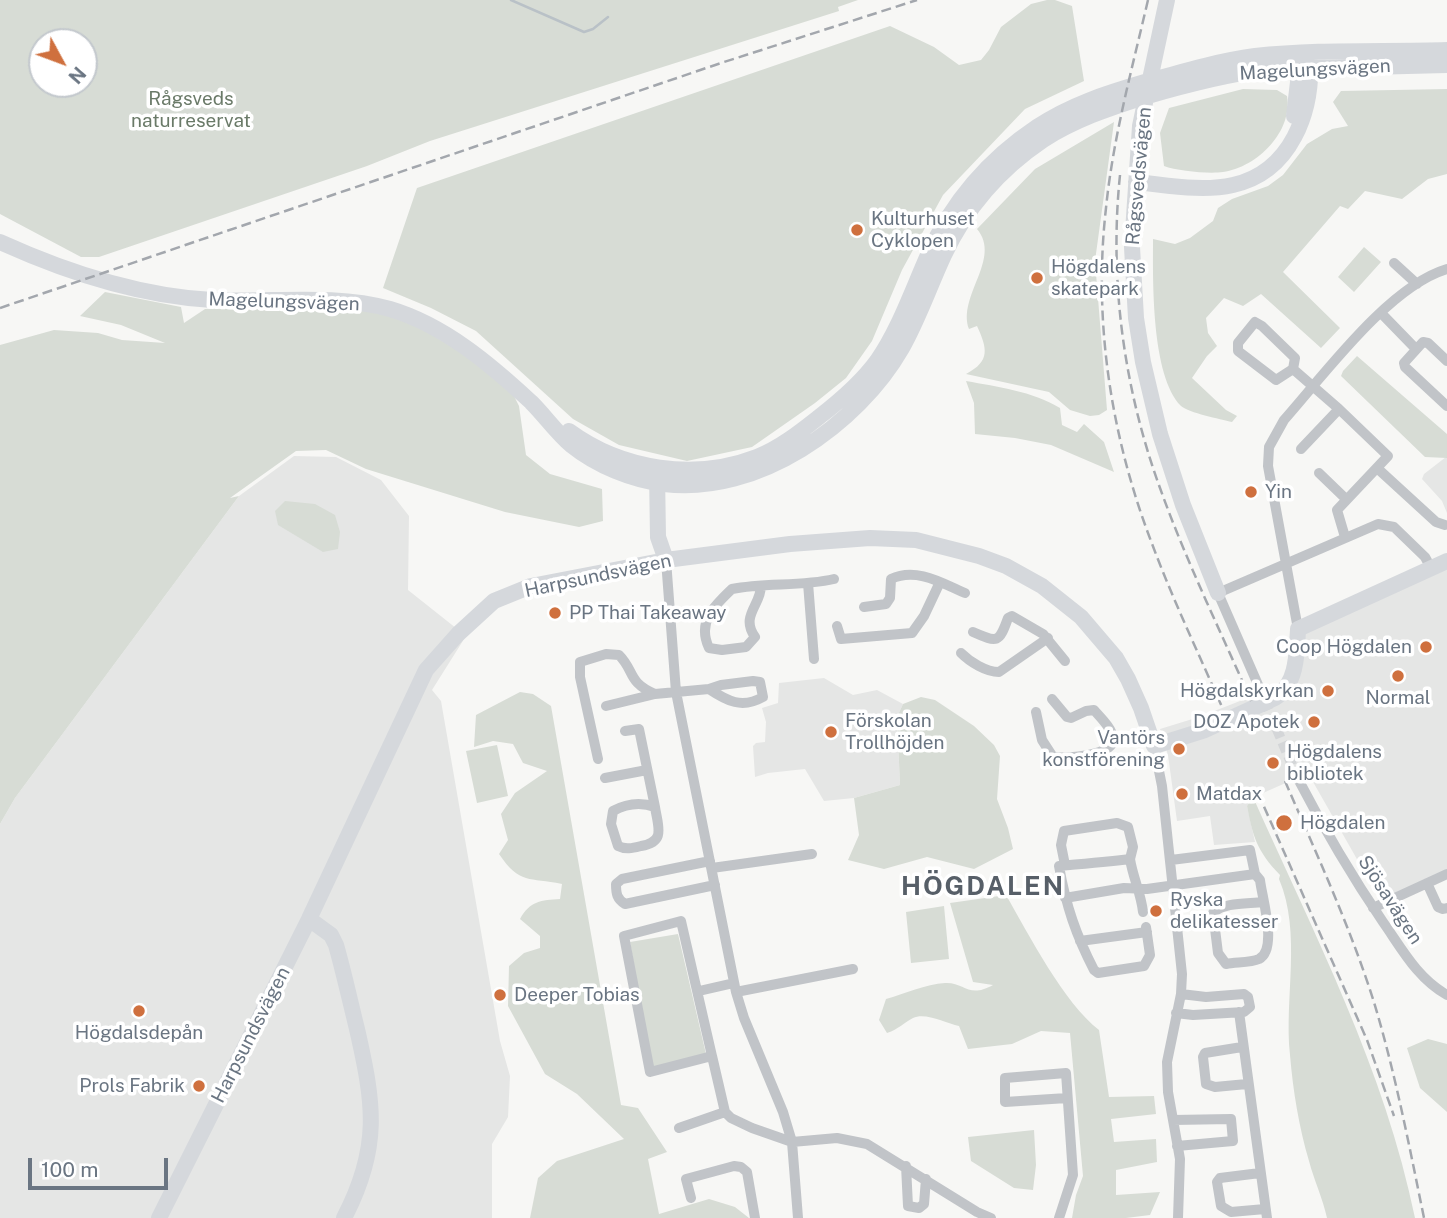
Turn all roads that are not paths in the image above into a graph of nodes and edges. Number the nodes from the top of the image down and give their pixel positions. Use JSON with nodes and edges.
{"nodes":[{"id":1,"x":1167,"y":0,"type":"edge"},
{"id":2,"x":1447,"y":50,"type":"edge"},
{"id":3,"x":1304,"y":61,"type":"junction"},
{"id":4,"x":1447,"y":65,"type":"edge"},
{"id":5,"x":1137,"y":176,"type":"junction"},
{"id":6,"x":0,"y":242,"type":"edge"},
{"id":7,"x":1394,"y":263,"type":"dead end"},
{"id":8,"x":1447,"y":269,"type":"edge"},
{"id":9,"x":1417,"y":284,"type":"junction"},
{"id":10,"x":1381,"y":313,"type":"junction"},
{"id":11,"x":1415,"y":348,"type":"junction"},
{"id":12,"x":1447,"y":361,"type":"edge"},
{"id":13,"x":1293,"y":369,"type":"junction"},
{"id":14,"x":1314,"y":386,"type":"junction"},
{"id":15,"x":1447,"y":406,"type":"edge"},
{"id":16,"x":1339,"y":408,"type":"junction"},
{"id":17,"x":1301,"y":449,"type":"dead end"},
{"id":18,"x":1377,"y":468,"type":"junction"},
{"id":19,"x":1319,"y":473,"type":"dead end"},
{"id":20,"x":661,"y":476,"type":"junction"},
{"id":21,"x":1346,"y":499,"type":"junction"},
{"id":22,"x":1445,"y":525,"type":"dead end"},
{"id":23,"x":1345,"y":537,"type":"junction"},
{"id":24,"x":666,"y":560,"type":"junction"},
{"id":25,"x":1447,"y":561,"type":"edge"},
{"id":26,"x":1285,"y":565,"type":"junction"},
{"id":27,"x":1431,"y":568,"type":"junction"},
{"id":28,"x":834,"y":579,"type":"dead end"},
{"id":29,"x":940,"y":582,"type":"junction"},
{"id":30,"x":808,"y":583,"type":"junction"},
{"id":31,"x":761,"y":586,"type":"junction"},
{"id":32,"x":965,"y":593,"type":"dead end"},
{"id":33,"x":1218,"y":593,"type":"junction"},
{"id":34,"x":864,"y":607,"type":"dead end"},
{"id":35,"x":837,"y":626,"type":"dead end"},
{"id":36,"x":1298,"y":629,"type":"junction"},
{"id":37,"x":973,"y":632,"type":"dead end"},
{"id":38,"x":1048,"y":638,"type":"junction"},
{"id":39,"x":961,"y":653,"type":"dead end"},
{"id":40,"x":814,"y":659,"type":"dead end"},
{"id":41,"x":1065,"y":662,"type":"dead end"},
{"id":42,"x":1259,"y":687,"type":"tunnel mouth"},
{"id":43,"x":709,"y":689,"type":"dead end"},
{"id":44,"x":676,"y":692,"type":"junction"},
{"id":45,"x":655,"y":694,"type":"junction"},
{"id":46,"x":1052,"y":699,"type":"dead end"},
{"id":47,"x":606,"y":706,"type":"dead end"},
{"id":48,"x":1036,"y":712,"type":"dead end"},
{"id":49,"x":625,"y":731,"type":"dead end"},
{"id":50,"x":1154,"y":746,"type":"junction"},
{"id":51,"x":598,"y":759,"type":"dead end"},
{"id":52,"x":647,"y":770,"type":"junction"},
{"id":53,"x":1297,"y":777,"type":"tunnel mouth"},
{"id":54,"x":605,"y":778,"type":"dead end"},
{"id":55,"x":655,"y":807,"type":"junction"},
{"id":56,"x":812,"y":854,"type":"dead end"},
{"id":57,"x":1129,"y":859,"type":"junction"},
{"id":58,"x":1171,"y":860,"type":"junction"},
{"id":59,"x":711,"y":865,"type":"junction"},
{"id":60,"x":1065,"y":865,"type":"junction"},
{"id":61,"x":1255,"y":874,"type":"junction"},
{"id":62,"x":1447,"y":874,"type":"edge"},
{"id":63,"x":1427,"y":883,"type":"junction"},
{"id":64,"x":715,"y":885,"type":"junction"},
{"id":65,"x":1173,"y":885,"type":"junction"},
{"id":66,"x":1135,"y":887,"type":"junction"},
{"id":67,"x":1065,"y":898,"type":"junction"},
{"id":68,"x":1263,"y":902,"type":"junction"},
{"id":69,"x":1373,"y":908,"type":"junction"},
{"id":70,"x":1447,"y":908,"type":"edge"},
{"id":71,"x":1143,"y":912,"type":"dead end"},
{"id":72,"x":309,"y":919,"type":"junction"},
{"id":73,"x":1080,"y":942,"type":"junction"},
{"id":74,"x":853,"y":969,"type":"dead end"},
{"id":75,"x":735,"y":988,"type":"junction"},
{"id":76,"x":699,"y":991,"type":"junction"},
{"id":77,"x":1181,"y":994,"type":"junction"},
{"id":78,"x":1447,"y":995,"type":"edge"},
{"id":79,"x":1239,"y":1012,"type":"junction"},
{"id":80,"x":1176,"y":1013,"type":"junction"},
{"id":81,"x":1242,"y":1047,"type":"junction"},
{"id":82,"x":712,"y":1056,"type":"junction"},
{"id":83,"x":1247,"y":1084,"type":"junction"},
{"id":84,"x":1068,"y":1098,"type":"junction"},
{"id":85,"x":725,"y":1112,"type":"junction"},
{"id":86,"x":1173,"y":1120,"type":"junction"},
{"id":87,"x":679,"y":1128,"type":"dead end"},
{"id":88,"x":792,"y":1142,"type":"junction"},
{"id":89,"x":1177,"y":1146,"type":"junction"},
{"id":90,"x":906,"y":1166,"type":"junction"},
{"id":91,"x":1259,"y":1172,"type":"junction"},
{"id":92,"x":926,"y":1179,"type":"junction"},
{"id":93,"x":691,"y":1198,"type":"dead end"},
{"id":94,"x":1266,"y":1213,"type":"edge"},
{"id":95,"x":159,"y":1218,"type":"edge"},
{"id":96,"x":344,"y":1218,"type":"edge"},
{"id":97,"x":755,"y":1218,"type":"edge"},
{"id":98,"x":798,"y":1218,"type":"edge"},
{"id":99,"x":991,"y":1218,"type":"edge"},
{"id":100,"x":1059,"y":1218,"type":"edge"},
{"id":101,"x":1178,"y":1218,"type":"edge"}],
"edges":[{"from":1,"to":5,"type":"street","name":"Rågsvedsvägen"},
{"from":2,"to":3,"type":"street","name":"Magelungsvägen"},
{"from":3,"to":4,"type":"street","name":"Magelungsvägen"},
{"from":3,"to":5,"type":"street"},
{"from":3,"to":20,"type":"street","name":"Magelungsvägen"},
{"from":5,"to":33,"type":"street","name":"Rågsvedsvägen"},
{"from":6,"to":20,"type":"street","name":"Magelungsvägen"},
{"from":7,"to":9,"type":"street"},
{"from":8,"to":9,"type":"street"},
{"from":9,"to":10,"type":"street"},
{"from":10,"to":11,"type":"street"},
{"from":10,"to":14,"type":"street"},
{"from":11,"to":12,"type":"street"},
{"from":11,"to":15,"type":"street"},
{"from":13,"to":13,"type":"street"},
{"from":13,"to":14,"type":"street"},
{"from":14,"to":16,"type":"street"},
{"from":14,"to":26,"type":"street"},
{"from":16,"to":17,"type":"street"},
{"from":16,"to":18,"type":"street"},
{"from":18,"to":21,"type":"street"},
{"from":18,"to":22,"type":"street"},
{"from":19,"to":21,"type":"street"},
{"from":20,"to":24,"type":"street"},
{"from":21,"to":23,"type":"street"},
{"from":23,"to":26,"type":"street"},
{"from":23,"to":27,"type":"street"},
{"from":24,"to":44,"type":"street"},
{"from":24,"to":50,"type":"street","name":"Harpsundsvägen"},
{"from":24,"to":72,"type":"street","name":"Harpsundsvägen"},
{"from":25,"to":27,"type":"street"},
{"from":26,"to":33,"type":"street"},
{"from":26,"to":36,"type":"street"},
{"from":27,"to":36,"type":"street"},
{"from":28,"to":30,"type":"street"},
{"from":29,"to":32,"type":"street"},
{"from":29,"to":34,"type":"street"},
{"from":29,"to":35,"type":"street"},
{"from":30,"to":31,"type":"street"},
{"from":30,"to":40,"type":"street"},
{"from":31,"to":31,"type":"street"},
{"from":33,"to":42,"type":"street"},
{"from":36,"to":50,"type":"street"},
{"from":37,"to":38,"type":"street"},
{"from":38,"to":39,"type":"street"},
{"from":38,"to":41,"type":"street"},
{"from":43,"to":44,"type":"street"},
{"from":44,"to":45,"type":"street"},
{"from":44,"to":59,"type":"street"},
{"from":45,"to":47,"type":"street"},
{"from":45,"to":51,"type":"street"},
{"from":46,"to":48,"type":"street"},
{"from":49,"to":52,"type":"street"},
{"from":50,"to":58,"type":"street","name":"Harpsundsvägen"},
{"from":52,"to":54,"type":"street"},
{"from":52,"to":55,"type":"street"},
{"from":53,"to":69,"type":"street","name":"Sjösavägen"},
{"from":55,"to":55,"type":"street"},
{"from":56,"to":59,"type":"street"},
{"from":57,"to":60,"type":"street"},
{"from":57,"to":60,"type":"street"},
{"from":57,"to":66,"type":"street"},
{"from":58,"to":61,"type":"street"},
{"from":58,"to":65,"type":"street","name":"Harpsundsvägen"},
{"from":59,"to":64,"type":"street"},
{"from":59,"to":64,"type":"street"},
{"from":60,"to":67,"type":"street"},
{"from":61,"to":65,"type":"street"},
{"from":61,"to":68,"type":"street"},
{"from":62,"to":63,"type":"street"},
{"from":63,"to":69,"type":"street"},
{"from":63,"to":70,"type":"street"},
{"from":64,"to":75,"type":"street"},
{"from":65,"to":66,"type":"street"},
{"from":65,"to":77,"type":"street","name":"Harpsundsvägen"},
{"from":66,"to":67,"type":"street"},
{"from":66,"to":71,"type":"street"},
{"from":67,"to":73,"type":"street"},
{"from":68,"to":68,"type":"street"},
{"from":69,"to":78,"type":"street","name":"Sjösavägen"},
{"from":72,"to":95,"type":"street","name":"Harpsundsvägen"},
{"from":72,"to":96,"type":"street"},
{"from":73,"to":73,"type":"street"},
{"from":74,"to":75,"type":"street"},
{"from":75,"to":76,"type":"street"},
{"from":75,"to":88,"type":"street"},
{"from":76,"to":82,"type":"street"},
{"from":76,"to":82,"type":"street"},
{"from":77,"to":79,"type":"street"},
{"from":77,"to":80,"type":"street","name":"Harpsundsvägen"},
{"from":79,"to":80,"type":"street"},
{"from":79,"to":81,"type":"street"},
{"from":80,"to":86,"type":"street","name":"Harpsundsvägen"},
{"from":81,"to":83,"type":"street"},
{"from":81,"to":83,"type":"street"},
{"from":82,"to":85,"type":"street"},
{"from":83,"to":91,"type":"street"},
{"from":84,"to":84,"type":"street"},
{"from":84,"to":100,"type":"street"},
{"from":85,"to":87,"type":"street"},
{"from":85,"to":88,"type":"street"},
{"from":86,"to":89,"type":"street","name":"Harpsundsvägen"},
{"from":86,"to":89,"type":"street"},
{"from":88,"to":90,"type":"street"},
{"from":88,"to":98,"type":"street"},
{"from":89,"to":101,"type":"street","name":"Harpsundsvägen"},
{"from":90,"to":92,"type":"street"},
{"from":90,"to":92,"type":"street"},
{"from":91,"to":94,"type":"street"},
{"from":91,"to":94,"type":"street"},
{"from":92,"to":99,"type":"street"},
{"from":93,"to":97,"type":"street"}]}
